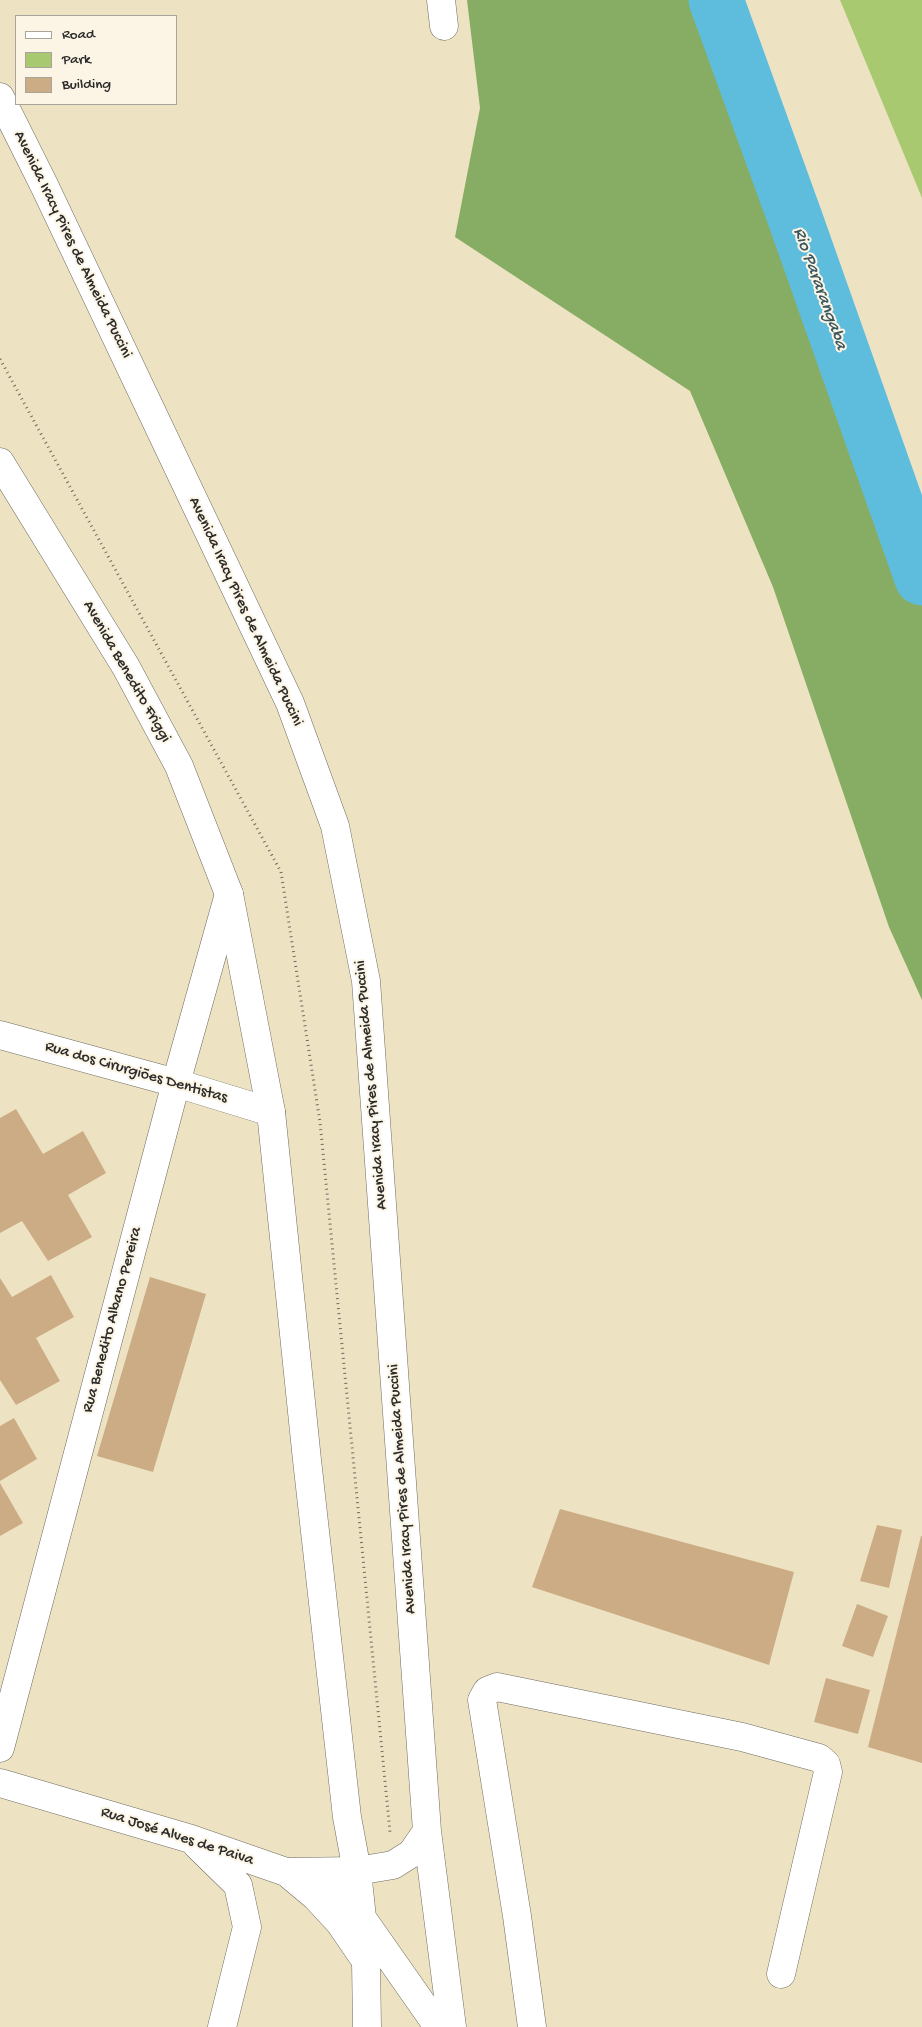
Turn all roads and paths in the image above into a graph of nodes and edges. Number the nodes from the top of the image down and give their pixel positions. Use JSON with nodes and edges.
{"nodes":[{"id":1,"x":0,"y":97,"type":"edge"},
{"id":2,"x":0,"y":462,"type":"edge"},
{"id":3,"x":229,"y":894,"type":"junction"},
{"id":4,"x":0,"y":1036,"type":"edge"},
{"id":5,"x":176,"y":1083,"type":"junction"},
{"id":6,"x":272,"y":1112,"type":"junction"},
{"id":7,"x":2,"y":1731,"type":"edge"},
{"id":8,"x":0,"y":1783,"type":"edge"},
{"id":9,"x":427,"y":1831,"type":"junction"},
{"id":10,"x":191,"y":1839,"type":"junction"},
{"id":11,"x":357,"y":1871,"type":"junction"},
{"id":12,"x":286,"y":1872,"type":"junction"},
{"id":13,"x":362,"y":1918,"type":"junction"},
{"id":14,"x":366,"y":1961,"type":"junction"},
{"id":15,"x":781,"y":1974,"type":"dead end"},
{"id":16,"x":222,"y":2027,"type":"edge"},
{"id":17,"x":367,"y":2027,"type":"edge"},
{"id":18,"x":436,"y":2027,"type":"edge"},
{"id":19,"x":452,"y":2027,"type":"edge"},
{"id":20,"x":532,"y":2027,"type":"edge"}],
"edges":[{"from":1,"to":9,"type":"main road","name":"Avenida Iracy Pires de Almeida Puccini"},
{"from":2,"to":3,"type":"main road","name":"Avenida Benedito Friggi"},
{"from":3,"to":5,"type":"main road","name":"Rua Benedito Albano Pereira"},
{"from":3,"to":6,"type":"main road"},
{"from":4,"to":5,"type":"main road","name":"Rua dos Cirurgiões Dentistas"},
{"from":5,"to":6,"type":"main road","name":"Rua dos Cirurgiões Dentistas"},
{"from":5,"to":7,"type":"main road","name":"Rua Benedito Albano Pereira"},
{"from":6,"to":11,"type":"main road"},
{"from":8,"to":10,"type":"main road","name":"Rua José Alves de Paiva"},
{"from":9,"to":11,"type":"main road","name":"Rua José Alves de Paiva"},
{"from":9,"to":19,"type":"main road","name":"Avenida Iracy Pires de Almeida Puccini"},
{"from":10,"to":12,"type":"main road","name":"Rua José Alves de Paiva"},
{"from":10,"to":16,"type":"main road"},
{"from":11,"to":12,"type":"main road","name":"Rua José Alves de Paiva"},
{"from":11,"to":13,"type":"main road"},
{"from":12,"to":13,"type":"main road"},
{"from":12,"to":14,"type":"main road"},
{"from":13,"to":14,"type":"main road"},
{"from":13,"to":18,"type":"main road"},
{"from":14,"to":17,"type":"main road"},
{"from":15,"to":20,"type":"main road"}]}
